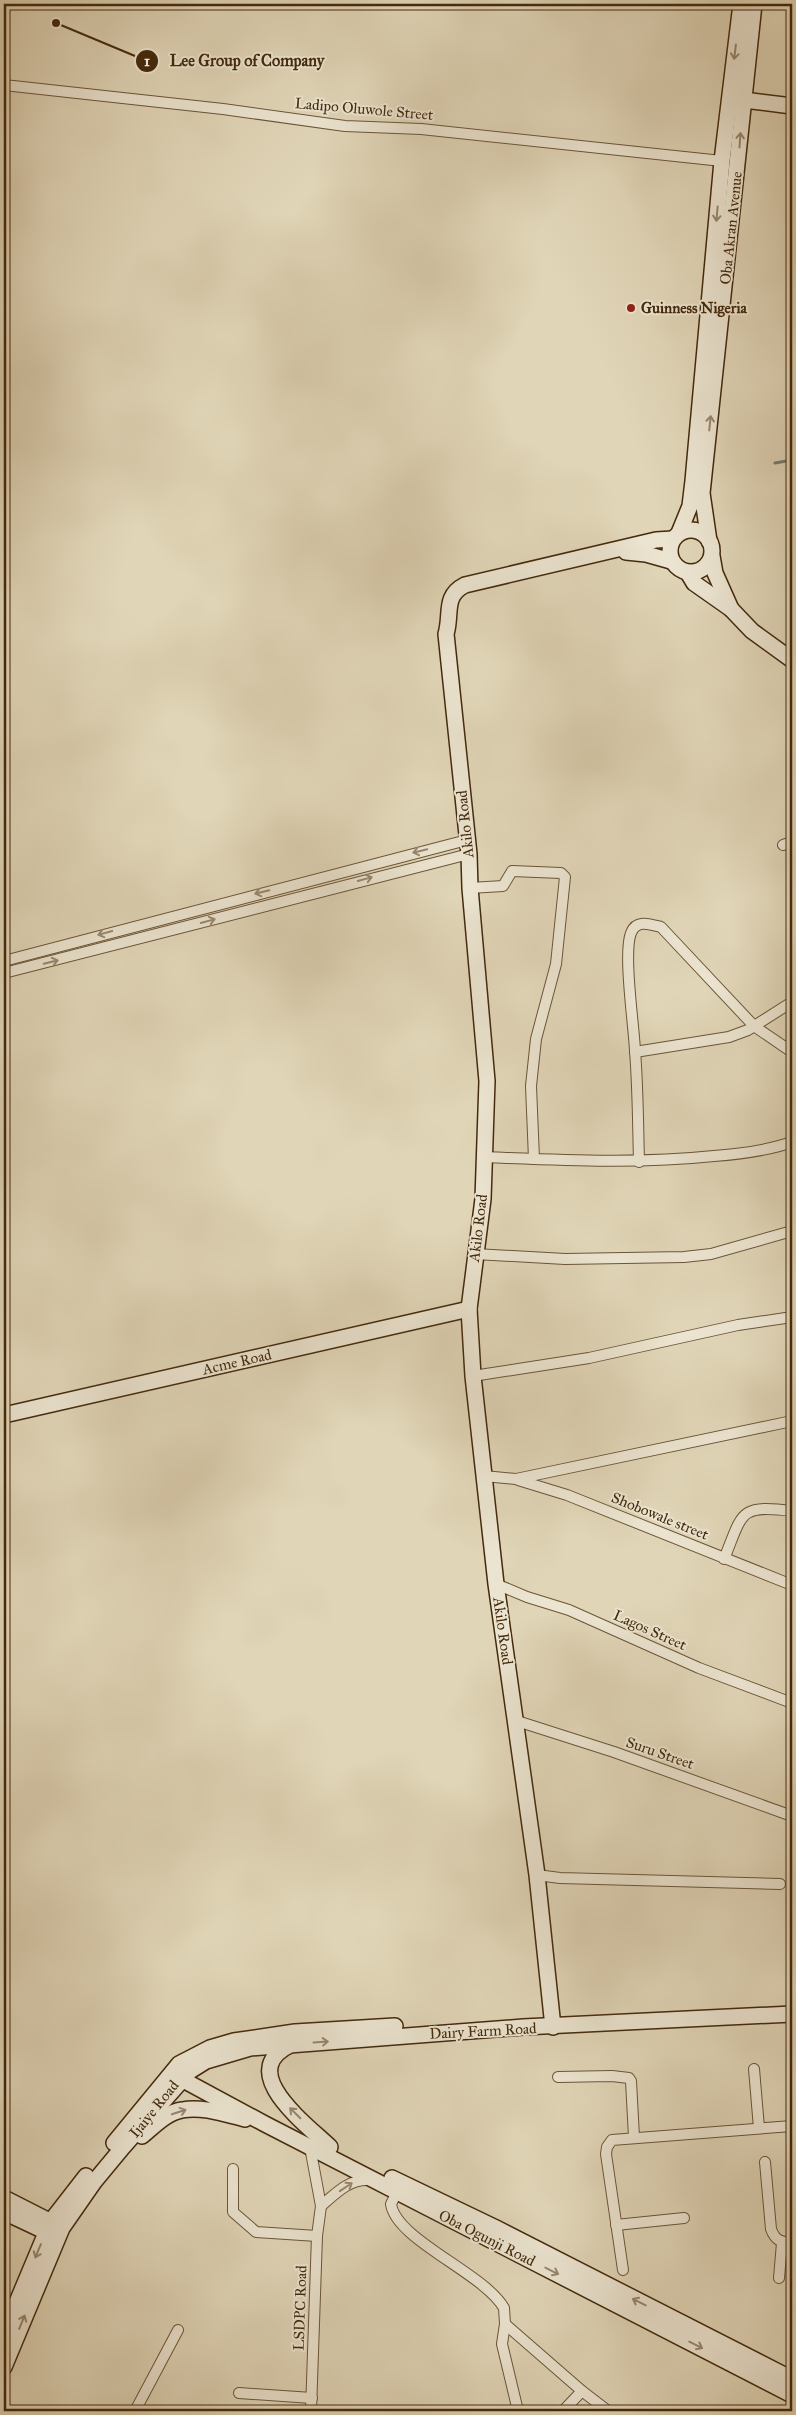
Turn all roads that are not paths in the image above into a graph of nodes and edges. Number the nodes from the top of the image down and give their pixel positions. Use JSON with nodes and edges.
{"nodes":[{"id":1,"x":741,"y":4,"type":"edge"},
{"id":2,"x":754,"y":4,"type":"edge"},
{"id":3,"x":4,"y":85,"type":"edge"},
{"id":4,"x":744,"y":100,"type":"junction"},
{"id":5,"x":792,"y":106,"type":"edge"},
{"id":6,"x":722,"y":161,"type":"junction"},
{"id":7,"x":676,"y":536,"type":"junction"},
{"id":8,"x":710,"y":541,"type":"junction"},
{"id":9,"x":612,"y":551,"type":"junction"},
{"id":10,"x":712,"y":556,"type":"junction"},
{"id":11,"x":672,"y":561,"type":"junction"},
{"id":12,"x":688,"y":573,"type":"junction"},
{"id":13,"x":731,"y":609,"type":"junction"},
{"id":14,"x":792,"y":660,"type":"edge"},
{"id":15,"x":468,"y":847,"type":"junction"},
{"id":16,"x":470,"y":888,"type":"junction"},
{"id":17,"x":6,"y":960,"type":"edge"},
{"id":18,"x":8,"y":972,"type":"edge"},
{"id":19,"x":792,"y":1002,"type":"edge"},
{"id":20,"x":754,"y":1026,"type":"junction"},
{"id":21,"x":636,"y":1052,"type":"junction"},
{"id":22,"x":792,"y":1052,"type":"edge"},
{"id":23,"x":792,"y":1142,"type":"edge"},
{"id":24,"x":485,"y":1157,"type":"junction"},
{"id":25,"x":534,"y":1159,"type":"junction"},
{"id":26,"x":639,"y":1162,"type":"junction"},
{"id":27,"x":792,"y":1231,"type":"edge"},
{"id":28,"x":475,"y":1254,"type":"junction"},
{"id":29,"x":470,"y":1309,"type":"junction"},
{"id":30,"x":792,"y":1317,"type":"edge"},
{"id":31,"x":473,"y":1376,"type":"junction"},
{"id":32,"x":4,"y":1414,"type":"edge"},
{"id":33,"x":792,"y":1421,"type":"edge"},
{"id":34,"x":484,"y":1476,"type":"junction"},
{"id":35,"x":516,"y":1479,"type":"junction"},
{"id":36,"x":792,"y":1511,"type":"edge"},
{"id":37,"x":724,"y":1559,"type":"junction"},
{"id":38,"x":496,"y":1584,"type":"junction"},
{"id":39,"x":792,"y":1585,"type":"edge"},
{"id":40,"x":792,"y":1703,"type":"edge"},
{"id":41,"x":517,"y":1721,"type":"junction"},
{"id":42,"x":792,"y":1816,"type":"edge"},
{"id":43,"x":537,"y":1876,"type":"junction"},
{"id":44,"x":780,"y":1884,"type":"dead end"},
{"id":45,"x":792,"y":2006,"type":"edge"},
{"id":46,"x":792,"y":2014,"type":"edge"},
{"id":47,"x":552,"y":2022,"type":"junction"},
{"id":48,"x":291,"y":2045,"type":"junction"},
{"id":49,"x":754,"y":2069,"type":"dead end"},
{"id":50,"x":180,"y":2072,"type":"junction"},
{"id":51,"x":558,"y":2077,"type":"dead end"},
{"id":52,"x":265,"y":2124,"type":"junction"},
{"id":53,"x":792,"y":2126,"type":"edge"},
{"id":54,"x":759,"y":2128,"type":"junction"},
{"id":55,"x":634,"y":2137,"type":"junction"},
{"id":56,"x":123,"y":2147,"type":"junction"},
{"id":57,"x":310,"y":2147,"type":"junction"},
{"id":58,"x":330,"y":2148,"type":"junction"},
{"id":59,"x":765,"y":2162,"type":"dead end"},
{"id":60,"x":233,"y":2168,"type":"dead end"},
{"id":61,"x":375,"y":2180,"type":"junction"},
{"id":62,"x":399,"y":2187,"type":"junction"},
{"id":63,"x":4,"y":2198,"type":"edge"},
{"id":64,"x":321,"y":2206,"type":"junction"},
{"id":65,"x":4,"y":2212,"type":"edge"},
{"id":66,"x":684,"y":2218,"type":"dead end"},
{"id":67,"x":616,"y":2225,"type":"junction"},
{"id":68,"x":54,"y":2229,"type":"junction"},
{"id":69,"x":317,"y":2236,"type":"junction"},
{"id":70,"x":787,"y":2242,"type":"edge"},
{"id":71,"x":623,"y":2270,"type":"dead end"},
{"id":72,"x":779,"y":2278,"type":"dead end"},
{"id":73,"x":612,"y":2295,"type":"junction"},
{"id":74,"x":506,"y":2324,"type":"junction"},
{"id":75,"x":178,"y":2330,"type":"dead end"},
{"id":76,"x":4,"y":2333,"type":"edge"},
{"id":77,"x":4,"y":2367,"type":"edge"},
{"id":78,"x":792,"y":2380,"type":"edge"},
{"id":79,"x":582,"y":2391,"type":"junction"},
{"id":80,"x":239,"y":2394,"type":"dead end"},
{"id":81,"x":792,"y":2395,"type":"edge"},
{"id":82,"x":312,"y":2398,"type":"junction"},
{"id":83,"x":135,"y":2411,"type":"edge"},
{"id":84,"x":311,"y":2411,"type":"edge"},
{"id":85,"x":518,"y":2411,"type":"edge"},
{"id":86,"x":564,"y":2411,"type":"edge"},
{"id":87,"x":608,"y":2411,"type":"edge"}],
"edges":[{"from":1,"to":6,"type":"main road","name":"Oba Akran Avenue","one_way":true},
{"from":2,"to":4,"type":"main road","name":"Oba Akran Avenue"},
{"from":3,"to":6,"type":"street","name":"Ladipo Oluwole Street"},
{"from":4,"to":5,"type":"main road"},
{"from":8,"to":4,"type":"main road","name":"Oba Akran Avenue","one_way":true},
{"from":6,"to":7,"type":"main road","name":"Oba Akran Avenue","one_way":true},
{"from":7,"to":8,"type":"main road"},
{"from":7,"to":9,"type":"main road","name":"Akilo Road"},
{"from":7,"to":11,"type":"main road"},
{"from":8,"to":10,"type":"main road"},
{"from":9,"to":11,"type":"main road","name":"Akilo Road"},
{"from":9,"to":15,"type":"main road","name":"Akilo Road"},
{"from":10,"to":12,"type":"main road"},
{"from":10,"to":13,"type":"main road"},
{"from":11,"to":12,"type":"main road"},
{"from":12,"to":13,"type":"main road"},
{"from":13,"to":14,"type":"main road"},
{"from":15,"to":16,"type":"main road","name":"Akilo Road"},
{"from":15,"to":17,"type":"street","one_way":true},
{"from":18,"to":15,"type":"street","one_way":true},
{"from":16,"to":24,"type":"main road","name":"Akilo Road"},
{"from":16,"to":25,"type":"street"},
{"from":17,"to":18,"type":"street"},
{"from":19,"to":20,"type":"street"},
{"from":20,"to":21,"type":"street"},
{"from":20,"to":21,"type":"street"},
{"from":20,"to":22,"type":"street"},
{"from":21,"to":26,"type":"street"},
{"from":23,"to":26,"type":"street"},
{"from":24,"to":25,"type":"street"},
{"from":24,"to":28,"type":"main road","name":"Akilo Road"},
{"from":25,"to":26,"type":"street"},
{"from":27,"to":28,"type":"street"},
{"from":28,"to":29,"type":"main road","name":"Akilo Road"},
{"from":29,"to":31,"type":"main road","name":"Akilo Road"},
{"from":29,"to":32,"type":"main road","name":"Acme Road"},
{"from":30,"to":31,"type":"street"},
{"from":31,"to":34,"type":"main road","name":"Akilo Road"},
{"from":33,"to":35,"type":"street"},
{"from":34,"to":35,"type":"street"},
{"from":34,"to":38,"type":"main road","name":"Akilo Road"},
{"from":35,"to":37,"type":"street","name":"Shobowale street"},
{"from":36,"to":37,"type":"street"},
{"from":37,"to":39,"type":"street","name":"Shobowale street"},
{"from":38,"to":40,"type":"street","name":"Lagos Street"},
{"from":38,"to":41,"type":"main road","name":"Akilo Road"},
{"from":41,"to":42,"type":"street","name":"Suru Street"},
{"from":41,"to":43,"type":"main road","name":"Akilo Road"},
{"from":43,"to":44,"type":"street"},
{"from":43,"to":47,"type":"main road","name":"Akilo Road"},
{"from":45,"to":47,"type":"main road","name":"Dairy Farm Road"},
{"from":46,"to":47,"type":"main road","name":"Dairy Farm Road"},
{"from":48,"to":47,"type":"main road","name":"Dairy Farm Road","one_way":true},
{"from":47,"to":50,"type":"main road","name":"Dairy Farm Road"},
{"from":48,"to":50,"type":"main road","name":"Dairy Farm Road"},
{"from":58,"to":48,"type":"main road","one_way":true},
{"from":49,"to":54,"type":"street"},
{"from":50,"to":52,"type":"main road","name":"Oba Ogunji Road"},
{"from":50,"to":56,"type":"main road","name":"Ijaiye Road"},
{"from":50,"to":58,"type":"main road","name":"Oba Ogunji Road"},
{"from":50,"to":68,"type":"main road","name":"Ijaiye Road"},
{"from":51,"to":55,"type":"street"},
{"from":56,"to":52,"type":"main road","one_way":true},
{"from":52,"to":57,"type":"main road","name":"Oba Ogunji Road"},
{"from":53,"to":54,"type":"street"},
{"from":54,"to":55,"type":"street"},
{"from":55,"to":67,"type":"street"},
{"from":56,"to":68,"type":"main road","name":"Ijaiye Road"},
{"from":57,"to":61,"type":"main road","name":"Oba Ogunji Road"},
{"from":57,"to":64,"type":"street","name":"LSDPC Road"},
{"from":58,"to":62,"type":"main road","name":"Oba Ogunji Road"},
{"from":59,"to":70,"type":"street"},
{"from":60,"to":69,"type":"street"},
{"from":61,"to":62,"type":"main road","name":"Oba Ogunji Road"},
{"from":64,"to":61,"type":"street","one_way":true},
{"from":62,"to":73,"type":"main road","name":"Oba Ogunji Road"},
{"from":62,"to":74,"type":"street"},
{"from":63,"to":68,"type":"main road"},
{"from":64,"to":69,"type":"street","name":"LSDPC Road"},
{"from":65,"to":68,"type":"main road"},
{"from":66,"to":67,"type":"street"},
{"from":67,"to":71,"type":"street"},
{"from":68,"to":76,"type":"main road","name":"Ijaiye Road","one_way":true},
{"from":77,"to":68,"type":"main road","name":"Ijaiye Road","one_way":true},
{"from":69,"to":82,"type":"street","name":"LSDPC Road"},
{"from":70,"to":72,"type":"street"},
{"from":78,"to":73,"type":"main road","name":"Oba Ogunji Road","one_way":true},
{"from":73,"to":81,"type":"main road","name":"Oba Ogunji Road","one_way":true},
{"from":74,"to":79,"type":"street"},
{"from":74,"to":85,"type":"street"},
{"from":75,"to":83,"type":"street"},
{"from":79,"to":86,"type":"street"},
{"from":79,"to":87,"type":"street"},
{"from":80,"to":82,"type":"street"},
{"from":82,"to":84,"type":"street","name":"LSDPC Road"}]}
